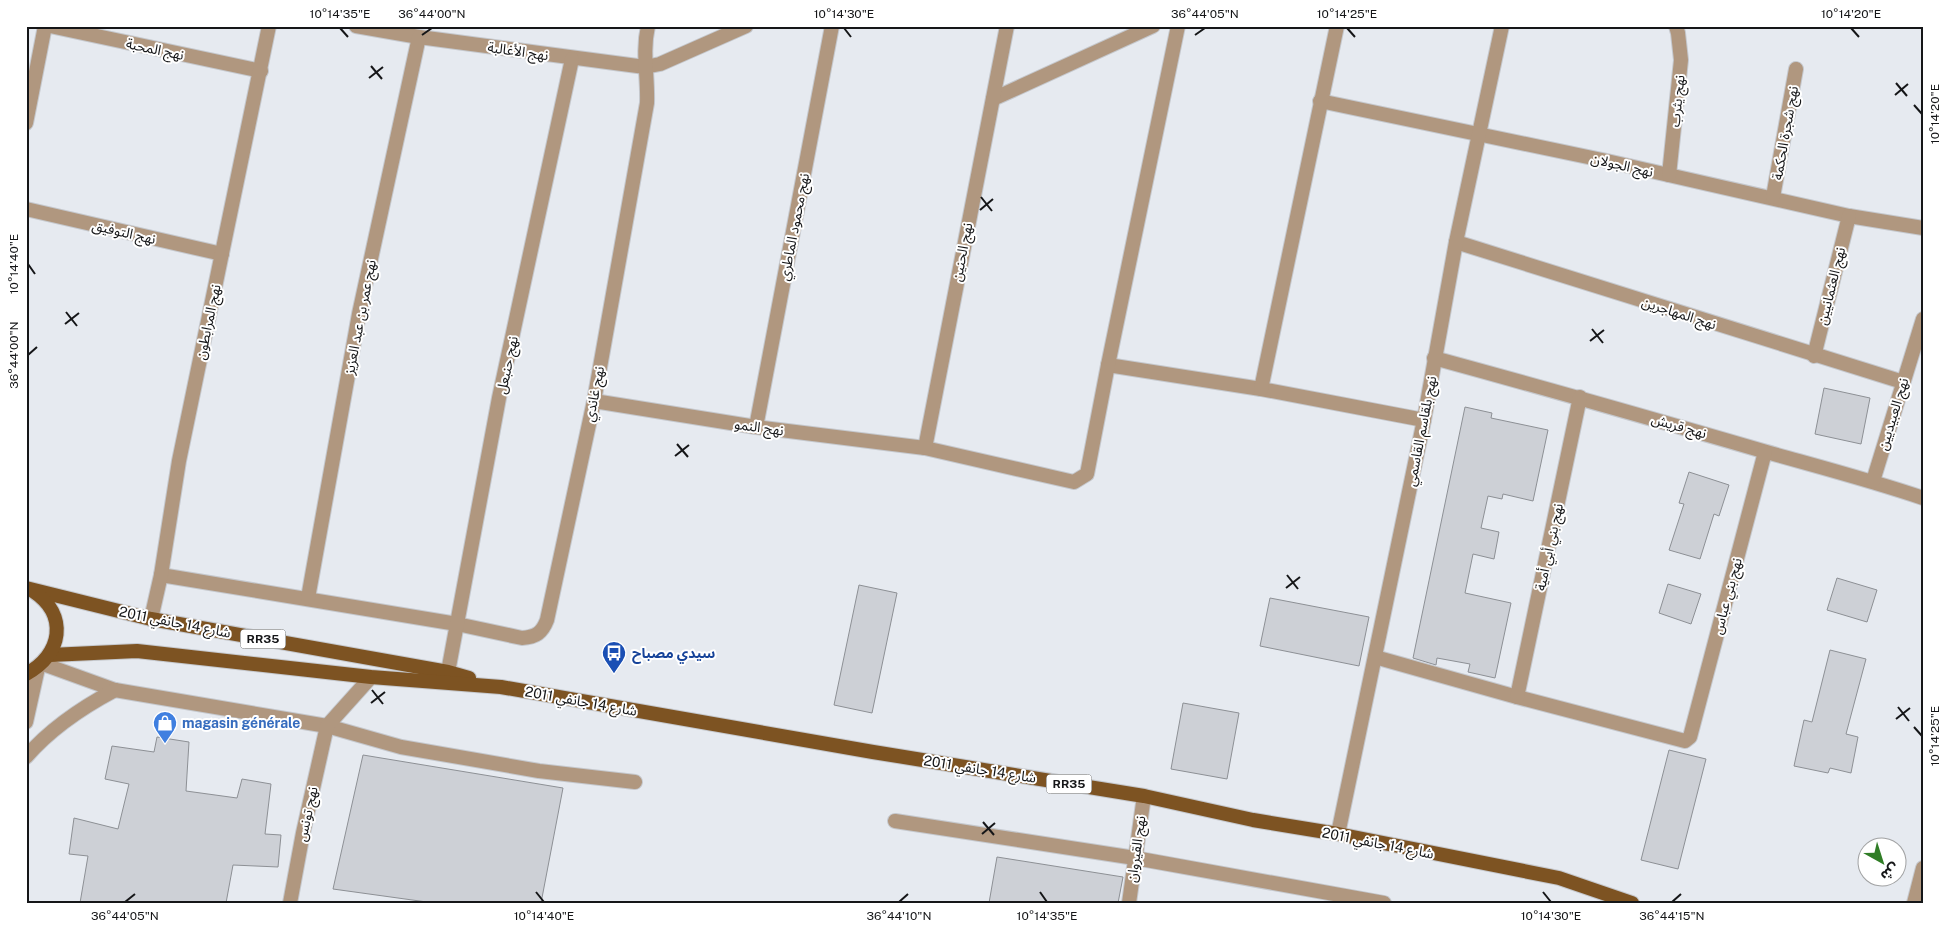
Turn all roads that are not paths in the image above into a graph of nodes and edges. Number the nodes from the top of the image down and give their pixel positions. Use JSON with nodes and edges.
{"nodes":[{"id":1,"x":45,"y":26,"type":"edge"},
{"id":2,"x":50,"y":26,"type":"edge"},
{"id":3,"x":270,"y":26,"type":"edge"},
{"id":4,"x":356,"y":26,"type":"edge"},
{"id":5,"x":648,"y":26,"type":"edge"},
{"id":6,"x":746,"y":26,"type":"edge"},
{"id":7,"x":832,"y":26,"type":"edge"},
{"id":8,"x":1007,"y":26,"type":"edge"},
{"id":9,"x":1153,"y":26,"type":"edge"},
{"id":10,"x":1178,"y":26,"type":"edge"},
{"id":11,"x":1337,"y":26,"type":"edge"},
{"id":12,"x":1502,"y":26,"type":"edge"},
{"id":13,"x":1676,"y":26,"type":"edge"},
{"id":14,"x":419,"y":38,"type":"junction"},
{"id":15,"x":572,"y":59,"type":"junction"},
{"id":16,"x":645,"y":67,"type":"junction"},
{"id":17,"x":1796,"y":69,"type":"dead end"},
{"id":18,"x":261,"y":72,"type":"junction"},
{"id":19,"x":992,"y":99,"type":"junction"},
{"id":20,"x":1320,"y":101,"type":"junction"},
{"id":21,"x":26,"y":123,"type":"edge"},
{"id":22,"x":1479,"y":135,"type":"junction"},
{"id":23,"x":1669,"y":175,"type":"junction"},
{"id":24,"x":1773,"y":197,"type":"junction"},
{"id":25,"x":26,"y":209,"type":"edge"},
{"id":26,"x":1849,"y":216,"type":"junction"},
{"id":27,"x":1923,"y":228,"type":"edge"},
{"id":28,"x":1456,"y":242,"type":"junction"},
{"id":29,"x":222,"y":254,"type":"junction"},
{"id":30,"x":1923,"y":319,"type":"edge"},
{"id":31,"x":1814,"y":356,"type":"junction"},
{"id":32,"x":1434,"y":358,"type":"junction"},
{"id":33,"x":1108,"y":365,"type":"junction"},
{"id":34,"x":1903,"y":382,"type":"junction"},
{"id":35,"x":1261,"y":389,"type":"junction"},
{"id":36,"x":1580,"y":397,"type":"junction"},
{"id":37,"x":594,"y":400,"type":"junction"},
{"id":38,"x":1424,"y":420,"type":"junction"},
{"id":39,"x":756,"y":427,"type":"junction"},
{"id":40,"x":925,"y":448,"type":"junction"},
{"id":41,"x":1765,"y":452,"type":"junction"},
{"id":42,"x":1873,"y":481,"type":"junction"},
{"id":43,"x":1923,"y":498,"type":"edge"},
{"id":44,"x":161,"y":575,"type":"junction"},
{"id":45,"x":26,"y":588,"type":"edge"},
{"id":46,"x":308,"y":598,"type":"junction"},
{"id":47,"x":151,"y":619,"type":"junction"},
{"id":48,"x":457,"y":624,"type":"junction"},
{"id":49,"x":1375,"y":657,"type":"junction"},
{"id":50,"x":39,"y":665,"type":"edge"},
{"id":51,"x":448,"y":672,"type":"junction"},
{"id":52,"x":371,"y":677,"type":"junction"},
{"id":53,"x":500,"y":687,"type":"junction"},
{"id":54,"x":115,"y":690,"type":"junction"},
{"id":55,"x":1517,"y":698,"type":"junction"},
{"id":56,"x":26,"y":722,"type":"edge"},
{"id":57,"x":327,"y":726,"type":"junction"},
{"id":58,"x":26,"y":757,"type":"edge"},
{"id":59,"x":635,"y":782,"type":"dead end"},
{"id":60,"x":1144,"y":796,"type":"junction"},
{"id":61,"x":895,"y":820,"type":"dead end"},
{"id":62,"x":1338,"y":834,"type":"junction"},
{"id":63,"x":1135,"y":858,"type":"junction"},
{"id":64,"x":1923,"y":868,"type":"edge"},
{"id":65,"x":290,"y":903,"type":"edge"},
{"id":66,"x":1129,"y":903,"type":"edge"},
{"id":67,"x":1384,"y":903,"type":"edge"},
{"id":68,"x":1632,"y":903,"type":"edge"},
{"id":69,"x":1914,"y":903,"type":"edge"}],
"edges":[{"from":1,"to":21,"type":"street"},
{"from":2,"to":18,"type":"street","name":"نهج المحبة"},
{"from":3,"to":18,"type":"street","name":"نهج المرابطون"},
{"from":4,"to":14,"type":"street","name":"نهج الأغالبة"},
{"from":5,"to":16,"type":"street","name":"نهج غاندي"},
{"from":6,"to":16,"type":"street","name":"نهج الأغالبة"},
{"from":7,"to":39,"type":"street","name":"نهج محمود الماطري"},
{"from":8,"to":19,"type":"street","name":"نهج الحنين"},
{"from":9,"to":19,"type":"street"},
{"from":10,"to":33,"type":"street","name":"نهج النمو"},
{"from":11,"to":20,"type":"street"},
{"from":12,"to":22,"type":"street","name":"نهج بلقاسم القاسمي"},
{"from":13,"to":23,"type":"street","name":"نهج يثرب"},
{"from":14,"to":15,"type":"street","name":"نهج الأغالبة"},
{"from":14,"to":46,"type":"street","name":"نهج عمر بن عبد العزيز"},
{"from":15,"to":16,"type":"street","name":"نهج الأغالبة"},
{"from":15,"to":48,"type":"street","name":"نهج حنبعل"},
{"from":16,"to":37,"type":"street","name":"نهج غاندي"},
{"from":17,"to":24,"type":"street","name":"نهج شجرة الحكمة"},
{"from":18,"to":29,"type":"street","name":"نهج المرابطون"},
{"from":19,"to":40,"type":"street","name":"نهج الحنين"},
{"from":20,"to":22,"type":"street","name":"نهج الجولان"},
{"from":20,"to":35,"type":"street"},
{"from":22,"to":23,"type":"street","name":"نهج الجولان"},
{"from":22,"to":28,"type":"street","name":"نهج بلقاسم القاسمي"},
{"from":23,"to":24,"type":"street","name":"نهج الجولان"},
{"from":24,"to":26,"type":"street","name":"نهج الجولان"},
{"from":25,"to":29,"type":"street","name":"نهج التوفيق"},
{"from":26,"to":27,"type":"street","name":"نهج الجولان"},
{"from":26,"to":31,"type":"street","name":"نهج العثمانيين"},
{"from":28,"to":31,"type":"street","name":"نهج المهاجرين"},
{"from":28,"to":32,"type":"street","name":"نهج بلقاسم القاسمي"},
{"from":29,"to":44,"type":"street","name":"نهج المرابطون"},
{"from":30,"to":34,"type":"street","name":"نهج العبيديين"},
{"from":31,"to":34,"type":"street","name":"نهج المهاجرين"},
{"from":32,"to":36,"type":"street","name":"نهج قريش"},
{"from":32,"to":38,"type":"street","name":"نهج بلقاسم القاسمي"},
{"from":33,"to":35,"type":"street"},
{"from":33,"to":40,"type":"street","name":"نهج النمو"},
{"from":34,"to":42,"type":"street","name":"نهج العبيديين"},
{"from":35,"to":38,"type":"street"},
{"from":36,"to":41,"type":"street","name":"نهج قريش"},
{"from":36,"to":55,"type":"street","name":"نهج بني أبي أمية"},
{"from":37,"to":39,"type":"street","name":"نهج النمو"},
{"from":37,"to":48,"type":"street","name":"نهج غاندي"},
{"from":38,"to":49,"type":"street","name":"نهج بلقاسم القاسمي"},
{"from":39,"to":40,"type":"street","name":"نهج النمو"},
{"from":41,"to":42,"type":"street","name":"نهج قريش"},
{"from":41,"to":55,"type":"street","name":"نهج بني عباس"},
{"from":42,"to":43,"type":"street","name":"نهج قريش"},
{"from":44,"to":46,"type":"street"},
{"from":44,"to":47,"type":"street","name":"نهج المرابطون"},
{"from":45,"to":47,"type":"main road","name":"شارع 14 جانفي 2011","number":"RR35"},
{"from":45,"to":50,"type":"main road","number":"RR35"},
{"from":46,"to":48,"type":"street"},
{"from":47,"to":51,"type":"main road","name":"شارع 14 جانفي 2011","number":"RR35"},
{"from":48,"to":51,"type":"street","name":"نهج حنبعل"},
{"from":49,"to":55,"type":"street"},
{"from":49,"to":62,"type":"street","name":"نهج بلقاسم القاسمي"},
{"from":50,"to":52,"type":"main road","name":"شارع 14 جانفي 2011","number":"RR35"},
{"from":50,"to":54,"type":"street"},
{"from":50,"to":56,"type":"street"},
{"from":51,"to":53,"type":"main road","name":"شارع 14 جانفي 2011","number":"RR35"},
{"from":52,"to":53,"type":"main road","name":"شارع 14 جانفي 2011","number":"RR35"},
{"from":52,"to":57,"type":"street"},
{"from":53,"to":60,"type":"main road","name":"شارع 14 جانفي 2011","number":"RR35"},
{"from":54,"to":57,"type":"street"},
{"from":54,"to":58,"type":"street"},
{"from":57,"to":59,"type":"street"},
{"from":57,"to":65,"type":"street","name":"نهج تونس"},
{"from":60,"to":62,"type":"main road","name":"شارع 14 جانفي 2011","number":"RR35"},
{"from":60,"to":63,"type":"street","name":"نهج القيروان"},
{"from":61,"to":63,"type":"street"},
{"from":62,"to":68,"type":"main road","name":"شارع 14 جانفي 2011","number":"RR35"},
{"from":63,"to":66,"type":"street","name":"نهج القيروان"},
{"from":63,"to":67,"type":"street"},
{"from":64,"to":69,"type":"street"}]}
